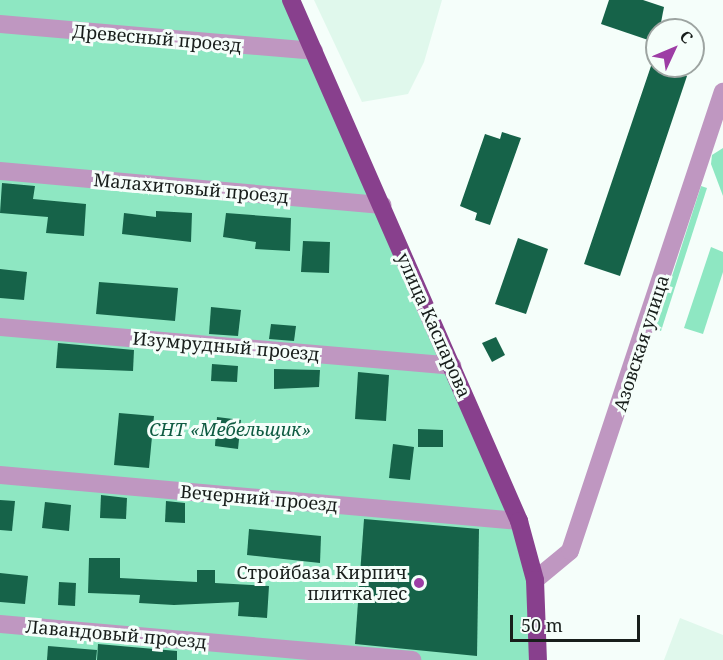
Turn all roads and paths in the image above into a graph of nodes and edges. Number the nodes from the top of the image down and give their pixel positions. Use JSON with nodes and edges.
{"nodes":[{"id":1,"x":291,"y":0,"type":"edge"},
{"id":2,"x":0,"y":24,"type":"edge"},
{"id":3,"x":314,"y":51,"type":"junction"},
{"id":4,"x":723,"y":92,"type":"edge"},
{"id":5,"x":0,"y":171,"type":"edge"},
{"id":6,"x":382,"y":204,"type":"junction"},
{"id":7,"x":0,"y":327,"type":"edge"},
{"id":8,"x":452,"y":366,"type":"junction"},
{"id":9,"x":0,"y":475,"type":"edge"},
{"id":10,"x":519,"y":520,"type":"junction"},
{"id":11,"x":535,"y":579,"type":"junction"},
{"id":12,"x":0,"y":624,"type":"edge"},
{"id":13,"x":412,"y":660,"type":"edge"},
{"id":14,"x":538,"y":660,"type":"edge"}],
"edges":[{"from":1,"to":3,"type":"main road","name":"улица Каспарова"},
{"from":2,"to":3,"type":"street","name":"Древесный проезд"},
{"from":3,"to":6,"type":"main road","name":"улица Каспарова"},
{"from":4,"to":11,"type":"street","name":"Азовская улица"},
{"from":5,"to":6,"type":"street","name":"Малахитовый проезд"},
{"from":6,"to":8,"type":"main road","name":"улица Каспарова"},
{"from":7,"to":8,"type":"street","name":"Изумрудный проезд"},
{"from":8,"to":10,"type":"main road","name":"улица Каспарова"},
{"from":9,"to":10,"type":"street","name":"Вечерний проезд"},
{"from":10,"to":11,"type":"main road","name":"улица Каспарова"},
{"from":11,"to":14,"type":"main road","name":"улица Каспарова"},
{"from":12,"to":13,"type":"street","name":"Лавандовый проезд"}]}
